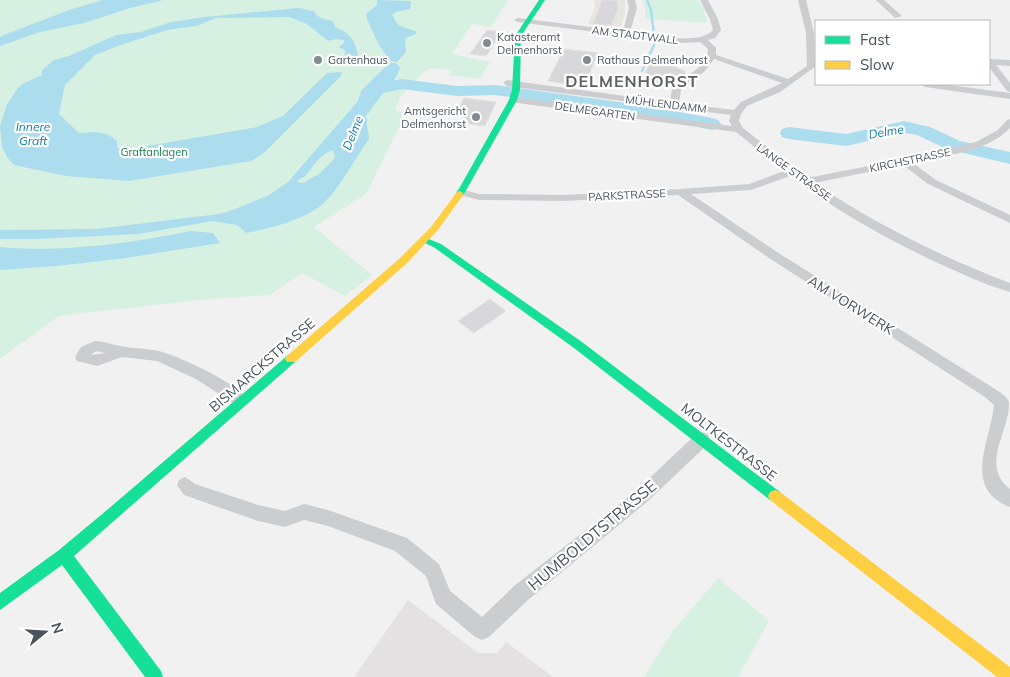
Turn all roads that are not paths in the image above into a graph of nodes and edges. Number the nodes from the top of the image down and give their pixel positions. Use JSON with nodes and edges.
{"nodes":[{"id":1,"x":530,"y":0,"type":"edge"},
{"id":2,"x":542,"y":0,"type":"edge"},
{"id":3,"x":631,"y":0,"type":"edge"},
{"id":4,"x":704,"y":0,"type":"edge"},
{"id":5,"x":802,"y":0,"type":"edge"},
{"id":6,"x":880,"y":0,"type":"edge"},
{"id":7,"x":898,"y":16,"type":"dead end"},
{"id":8,"x":522,"y":21,"type":"junction"},
{"id":9,"x":626,"y":33,"type":"junction"},
{"id":10,"x":702,"y":40,"type":"junction"},
{"id":11,"x":506,"y":42,"type":"dead end"},
{"id":12,"x":712,"y":56,"type":"junction"},
{"id":13,"x":990,"y":62,"type":"edge"},
{"id":14,"x":990,"y":63,"type":"edge"},
{"id":15,"x":1010,"y":63,"type":"edge"},
{"id":16,"x":506,"y":66,"type":"dead end"},
{"id":17,"x":814,"y":68,"type":"edge"},
{"id":18,"x":789,"y":82,"type":"junction"},
{"id":19,"x":934,"y":85,"type":"edge"},
{"id":20,"x":1010,"y":89,"type":"edge"},
{"id":21,"x":511,"y":91,"type":"junction"},
{"id":22,"x":1010,"y":96,"type":"edge"},
{"id":23,"x":674,"y":105,"type":"junction"},
{"id":24,"x":736,"y":112,"type":"junction"},
{"id":25,"x":1010,"y":122,"type":"edge"},
{"id":26,"x":739,"y":130,"type":"junction"},
{"id":27,"x":966,"y":148,"type":"joint"},
{"id":28,"x":905,"y":162,"type":"junction"},
{"id":29,"x":790,"y":172,"type":"junction"},
{"id":30,"x":804,"y":182,"type":"junction"},
{"id":31,"x":462,"y":192,"type":"junction"},
{"id":32,"x":680,"y":192,"type":"junction"},
{"id":33,"x":1010,"y":219,"type":"edge"},
{"id":34,"x":424,"y":240,"type":"junction"},
{"id":35,"x":1010,"y":288,"type":"edge"},
{"id":36,"x":120,"y":352,"type":"dead end"},
{"id":37,"x":241,"y":401,"type":"junction"},
{"id":38,"x":1005,"y":430,"type":"edge"},
{"id":39,"x":702,"y":439,"type":"junction"},
{"id":40,"x":184,"y":485,"type":"dead end"},
{"id":41,"x":1010,"y":499,"type":"edge"},
{"id":42,"x":64,"y":555,"type":"junction"},
{"id":43,"x":0,"y":602,"type":"edge"},
{"id":44,"x":155,"y":677,"type":"edge"},
{"id":45,"x":1010,"y":677,"type":"edge"}],
"edges":[{"from":1,"to":8,"type":"main road"},
{"from":2,"to":8,"type":"main road"},
{"from":3,"to":9,"type":"street"},
{"from":4,"to":10,"type":"street"},
{"from":5,"to":17,"type":"street"},
{"from":6,"to":7,"type":"street"},
{"from":8,"to":9,"type":"street","name":"AM STADTWALL"},
{"from":8,"to":11,"type":"main road"},
{"from":8,"to":21,"type":"main road"},
{"from":9,"to":10,"type":"street","name":"AM STADTWALL"},
{"from":10,"to":12,"type":"street"},
{"from":12,"to":18,"type":"street"},
{"from":12,"to":23,"type":"street"},
{"from":13,"to":15,"type":"street"},
{"from":14,"to":20,"type":"street"},
{"from":16,"to":21,"type":"main road"},
{"from":17,"to":18,"type":"street"},
{"from":18,"to":24,"type":"street"},
{"from":19,"to":22,"type":"street"},
{"from":21,"to":23,"type":"street","name":"MÜHLENDAMM"},
{"from":21,"to":26,"type":"street","name":"DELMEGARTEN"},
{"from":21,"to":31,"type":"main road","name":"BISMARCKSTRASSE"},
{"from":23,"to":24,"type":"street","name":"MÜHLENDAMM"},
{"from":24,"to":26,"type":"street"},
{"from":25,"to":27,"type":"street","name":"KIRCHSTRASSE"},
{"from":26,"to":29,"type":"street","name":"LANGE STRASSE"},
{"from":27,"to":28,"type":"street","name":"KIRCHSTRASSE"},
{"from":28,"to":30,"type":"street","name":"KIRCHSTRASSE"},
{"from":28,"to":33,"type":"street"},
{"from":29,"to":30,"type":"street","name":"LANGE STRASSE"},
{"from":29,"to":32,"type":"street","name":"PARKSTRASSE"},
{"from":30,"to":35,"type":"street","name":"LANGE STRASSE"},
{"from":31,"to":32,"type":"street","name":"PARKSTRASSE"},
{"from":31,"to":34,"type":"main road","name":"BISMARCKSTRASSE"},
{"from":32,"to":38,"type":"street","name":"AM VORWERK"},
{"from":34,"to":37,"type":"main road","name":"BISMARCKSTRASSE"},
{"from":34,"to":39,"type":"main road","name":"MOLTKESTRASSE"},
{"from":36,"to":37,"type":"street"},
{"from":37,"to":42,"type":"main road","name":"BISMARCKSTRASSE"},
{"from":38,"to":41,"type":"street","name":"AM VORWERK"},
{"from":39,"to":40,"type":"street","name":"HUMBOLDTSTRASSE"},
{"from":39,"to":45,"type":"main road","name":"MOLTKESTRASSE"},
{"from":42,"to":43,"type":"main road","name":"BISMARCKSTRASSE"},
{"from":42,"to":44,"type":"main road"}]}
